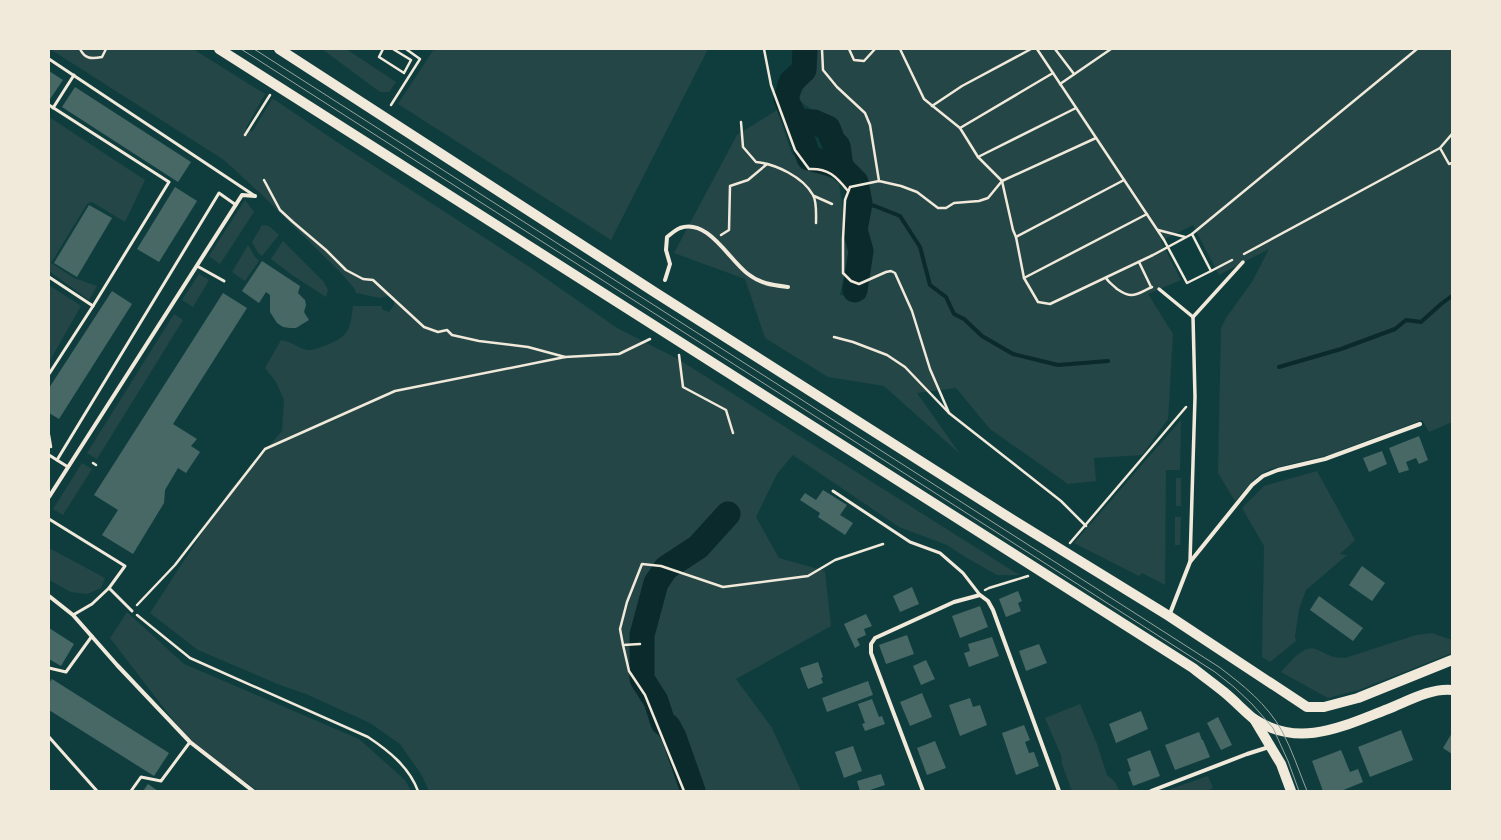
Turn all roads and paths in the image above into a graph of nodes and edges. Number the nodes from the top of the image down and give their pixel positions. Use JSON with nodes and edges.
{"nodes":[{"id":1,"x":80,"y":49,"type":"edge"},
{"id":2,"x":106,"y":49,"type":"edge"},
{"id":3,"x":219,"y":49,"type":"edge"},
{"id":4,"x":280,"y":49,"type":"edge"},
{"id":5,"x":383,"y":49,"type":"edge"},
{"id":6,"x":393,"y":49,"type":"edge"},
{"id":7,"x":406,"y":49,"type":"edge"},
{"id":8,"x":764,"y":49,"type":"edge"},
{"id":9,"x":822,"y":49,"type":"edge"},
{"id":10,"x":849,"y":49,"type":"edge"},
{"id":11,"x":875,"y":49,"type":"edge"},
{"id":12,"x":900,"y":49,"type":"edge"},
{"id":13,"x":1031,"y":49,"type":"edge"},
{"id":14,"x":1036,"y":49,"type":"edge"},
{"id":15,"x":1055,"y":49,"type":"edge"},
{"id":16,"x":1111,"y":49,"type":"edge"},
{"id":17,"x":1417,"y":49,"type":"edge"},
{"id":18,"x":49,"y":59,"type":"edge"},
{"id":19,"x":1053,"y":73,"type":"junction"},
{"id":20,"x":1074,"y":74,"type":"junction"},
{"id":21,"x":74,"y":75,"type":"junction"},
{"id":22,"x":1060,"y":84,"type":"junction"},
{"id":23,"x":272,"y":93,"type":"dead end"},
{"id":24,"x":49,"y":105,"type":"edge"},
{"id":25,"x":390,"y":105,"type":"dead end"},
{"id":26,"x":932,"y":106,"type":"junction"},
{"id":27,"x":53,"y":108,"type":"junction"},
{"id":28,"x":1076,"y":108,"type":"junction"},
{"id":29,"x":741,"y":122,"type":"dead end"},
{"id":30,"x":960,"y":128,"type":"junction"},
{"id":31,"x":1452,"y":134,"type":"edge"},
{"id":32,"x":245,"y":135,"type":"dead end"},
{"id":33,"x":1096,"y":138,"type":"junction"},
{"id":34,"x":1440,"y":148,"type":"junction"},
{"id":35,"x":978,"y":157,"type":"junction"},
{"id":36,"x":1452,"y":163,"type":"edge"},
{"id":37,"x":767,"y":164,"type":"junction"},
{"id":38,"x":264,"y":180,"type":"dead end"},
{"id":39,"x":1124,"y":180,"type":"junction"},
{"id":40,"x":879,"y":181,"type":"junction"},
{"id":41,"x":1002,"y":181,"type":"junction"},
{"id":42,"x":848,"y":191,"type":"dead end"},
{"id":43,"x":255,"y":196,"type":"joint"},
{"id":44,"x":814,"y":196,"type":"junction"},
{"id":45,"x":236,"y":204,"type":"junction"},
{"id":46,"x":832,"y":204,"type":"dead end"},
{"id":47,"x":1147,"y":214,"type":"junction"},
{"id":48,"x":816,"y":223,"type":"dead end"},
{"id":49,"x":1157,"y":230,"type":"junction"},
{"id":50,"x":1192,"y":234,"type":"junction"},
{"id":51,"x":1016,"y":237,"type":"junction"},
{"id":52,"x":1185,"y":237,"type":"junction"},
{"id":53,"x":714,"y":239,"type":"junction"},
{"id":54,"x":1168,"y":246,"type":"junction"},
{"id":55,"x":1240,"y":256,"type":"dead end"},
{"id":56,"x":1234,"y":260,"type":"dead end"},
{"id":57,"x":1139,"y":262,"type":"junction"},
{"id":58,"x":1243,"y":262,"type":"dead end"},
{"id":59,"x":197,"y":266,"type":"junction"},
{"id":60,"x":1211,"y":270,"type":"junction"},
{"id":61,"x":49,"y":277,"type":"edge"},
{"id":62,"x":1024,"y":278,"type":"junction"},
{"id":63,"x":1106,"y":278,"type":"junction"},
{"id":64,"x":665,"y":280,"type":"dead end"},
{"id":65,"x":224,"y":281,"type":"dead end"},
{"id":66,"x":1157,"y":285,"type":"dead end"},
{"id":67,"x":788,"y":287,"type":"dead end"},
{"id":68,"x":1151,"y":287,"type":"junction"},
{"id":69,"x":1159,"y":289,"type":"dead end"},
{"id":70,"x":93,"y":306,"type":"junction"},
{"id":71,"x":1193,"y":317,"type":"junction"},
{"id":72,"x":834,"y":337,"type":"dead end"},
{"id":73,"x":650,"y":339,"type":"dead end"},
{"id":74,"x":679,"y":356,"type":"dead end"},
{"id":75,"x":565,"y":357,"type":"junction"},
{"id":76,"x":49,"y":374,"type":"edge"},
{"id":77,"x":1194,"y":397,"type":"junction"},
{"id":78,"x":948,"y":413,"type":"junction"},
{"id":79,"x":1420,"y":424,"type":"dead end"},
{"id":80,"x":733,"y":433,"type":"dead end"},
{"id":81,"x":49,"y":455,"type":"edge"},
{"id":82,"x":57,"y":460,"type":"junction"},
{"id":83,"x":68,"y":467,"type":"junction"},
{"id":84,"x":833,"y":491,"type":"dead end"},
{"id":85,"x":49,"y":497,"type":"edge"},
{"id":86,"x":49,"y":519,"type":"edge"},
{"id":87,"x":1086,"y":526,"type":"junction"},
{"id":88,"x":883,"y":544,"type":"dead end"},
{"id":89,"x":1068,"y":545,"type":"dead end"},
{"id":90,"x":1190,"y":562,"type":"junction"},
{"id":91,"x":1028,"y":576,"type":"dead end"},
{"id":92,"x":109,"y":588,"type":"junction"},
{"id":93,"x":980,"y":595,"type":"junction"},
{"id":94,"x":49,"y":596,"type":"edge"},
{"id":95,"x":132,"y":611,"type":"junction"},
{"id":96,"x":73,"y":615,"type":"junction"},
{"id":97,"x":1169,"y":616,"type":"junction"},
{"id":98,"x":92,"y":636,"type":"junction"},
{"id":99,"x":640,"y":644,"type":"dead end"},
{"id":100,"x":623,"y":645,"type":"junction"},
{"id":101,"x":1452,"y":660,"type":"edge"},
{"id":102,"x":49,"y":668,"type":"edge"},
{"id":103,"x":1452,"y":690,"type":"edge"},
{"id":104,"x":1254,"y":719,"type":"junction"},
{"id":105,"x":49,"y":737,"type":"edge"},
{"id":106,"x":190,"y":742,"type":"junction"},
{"id":107,"x":1272,"y":746,"type":"junction"},
{"id":108,"x":97,"y":791,"type":"edge"},
{"id":109,"x":131,"y":791,"type":"edge"},
{"id":110,"x":253,"y":791,"type":"edge"},
{"id":111,"x":418,"y":791,"type":"edge"},
{"id":112,"x":684,"y":791,"type":"edge"},
{"id":113,"x":923,"y":791,"type":"edge"},
{"id":114,"x":1060,"y":791,"type":"edge"},
{"id":115,"x":1151,"y":791,"type":"edge"},
{"id":116,"x":1291,"y":791,"type":"edge"}],
"edges":[{"from":1,"to":2,"type":"path"},
{"from":3,"to":104,"type":"main road"},
{"from":4,"to":97,"type":"main road"},
{"from":5,"to":6,"type":"path"},
{"from":7,"to":25,"type":"path"},
{"from":8,"to":42,"type":"path"},
{"from":9,"to":40,"type":"path"},
{"from":10,"to":11,"type":"path"},
{"from":12,"to":26,"type":"path"},
{"from":13,"to":26,"type":"path"},
{"from":14,"to":19,"type":"path"},
{"from":15,"to":20,"type":"path"},
{"from":16,"to":20,"type":"path"},
{"from":17,"to":50,"type":"path"},
{"from":18,"to":21,"type":"lane"},
{"from":19,"to":22,"type":"path"},
{"from":19,"to":30,"type":"path"},
{"from":20,"to":22,"type":"path"},
{"from":21,"to":27,"type":"lane"},
{"from":21,"to":43,"type":"lane"},
{"from":22,"to":28,"type":"path"},
{"from":23,"to":32,"type":"path"},
{"from":24,"to":27,"type":"lane"},
{"from":26,"to":30,"type":"path"},
{"from":27,"to":70,"type":"lane"},
{"from":28,"to":33,"type":"path"},
{"from":28,"to":35,"type":"path"},
{"from":29,"to":37,"type":"path"},
{"from":30,"to":35,"type":"path"},
{"from":31,"to":34,"type":"path"},
{"from":33,"to":39,"type":"path"},
{"from":33,"to":41,"type":"path"},
{"from":34,"to":36,"type":"path"},
{"from":34,"to":55,"type":"path"},
{"from":35,"to":41,"type":"path"},
{"from":37,"to":44,"type":"path"},
{"from":37,"to":53,"type":"path"},
{"from":38,"to":75,"type":"path"},
{"from":39,"to":47,"type":"path"},
{"from":39,"to":51,"type":"path"},
{"from":40,"to":41,"type":"path"},
{"from":40,"to":78,"type":"path"},
{"from":41,"to":51,"type":"path"},
{"from":43,"to":45,"type":"street"},
{"from":44,"to":46,"type":"path"},
{"from":44,"to":48,"type":"path"},
{"from":45,"to":59,"type":"street"},
{"from":45,"to":82,"type":"lane"},
{"from":47,"to":49,"type":"path"},
{"from":47,"to":62,"type":"path"},
{"from":49,"to":52,"type":"path"},
{"from":49,"to":54,"type":"path"},
{"from":50,"to":52,"type":"path"},
{"from":50,"to":60,"type":"path"},
{"from":51,"to":62,"type":"path"},
{"from":52,"to":54,"type":"path"},
{"from":53,"to":64,"type":"street"},
{"from":53,"to":67,"type":"street"},
{"from":54,"to":57,"type":"path"},
{"from":54,"to":60,"type":"path"},
{"from":56,"to":60,"type":"path"},
{"from":57,"to":63,"type":"path"},
{"from":57,"to":68,"type":"path"},
{"from":58,"to":71,"type":"street"},
{"from":59,"to":65,"type":"lane"},
{"from":59,"to":83,"type":"street"},
{"from":61,"to":70,"type":"lane"},
{"from":62,"to":63,"type":"path"},
{"from":63,"to":68,"type":"path"},
{"from":66,"to":68,"type":"path"},
{"from":69,"to":71,"type":"street"},
{"from":70,"to":76,"type":"lane"},
{"from":71,"to":77,"type":"street"},
{"from":72,"to":78,"type":"path"},
{"from":73,"to":75,"type":"path"},
{"from":74,"to":80,"type":"path"},
{"from":75,"to":95,"type":"path"},
{"from":77,"to":87,"type":"path"},
{"from":77,"to":90,"type":"street"},
{"from":78,"to":87,"type":"path"},
{"from":79,"to":90,"type":"street"},
{"from":81,"to":82,"type":"lane"},
{"from":82,"to":83,"type":"lane"},
{"from":83,"to":85,"type":"street"},
{"from":84,"to":93,"type":"lane"},
{"from":86,"to":92,"type":"lane"},
{"from":87,"to":89,"type":"path"},
{"from":88,"to":100,"type":"path"},
{"from":90,"to":97,"type":"street"},
{"from":91,"to":93,"type":"path"},
{"from":92,"to":95,"type":"lane"},
{"from":92,"to":96,"type":"lane"},
{"from":93,"to":113,"type":"street"},
{"from":93,"to":114,"type":"street"},
{"from":94,"to":96,"type":"street"},
{"from":95,"to":111,"type":"path"},
{"from":96,"to":98,"type":"street"},
{"from":97,"to":101,"type":"main road"},
{"from":98,"to":102,"type":"lane"},
{"from":98,"to":106,"type":"street"},
{"from":99,"to":100,"type":"path"},
{"from":100,"to":112,"type":"path"},
{"from":103,"to":104,"type":"main road"},
{"from":104,"to":107,"type":"main road"},
{"from":105,"to":108,"type":"lane"},
{"from":106,"to":109,"type":"lane"},
{"from":106,"to":110,"type":"street"},
{"from":107,"to":115,"type":"street"},
{"from":107,"to":116,"type":"main road"}]}
